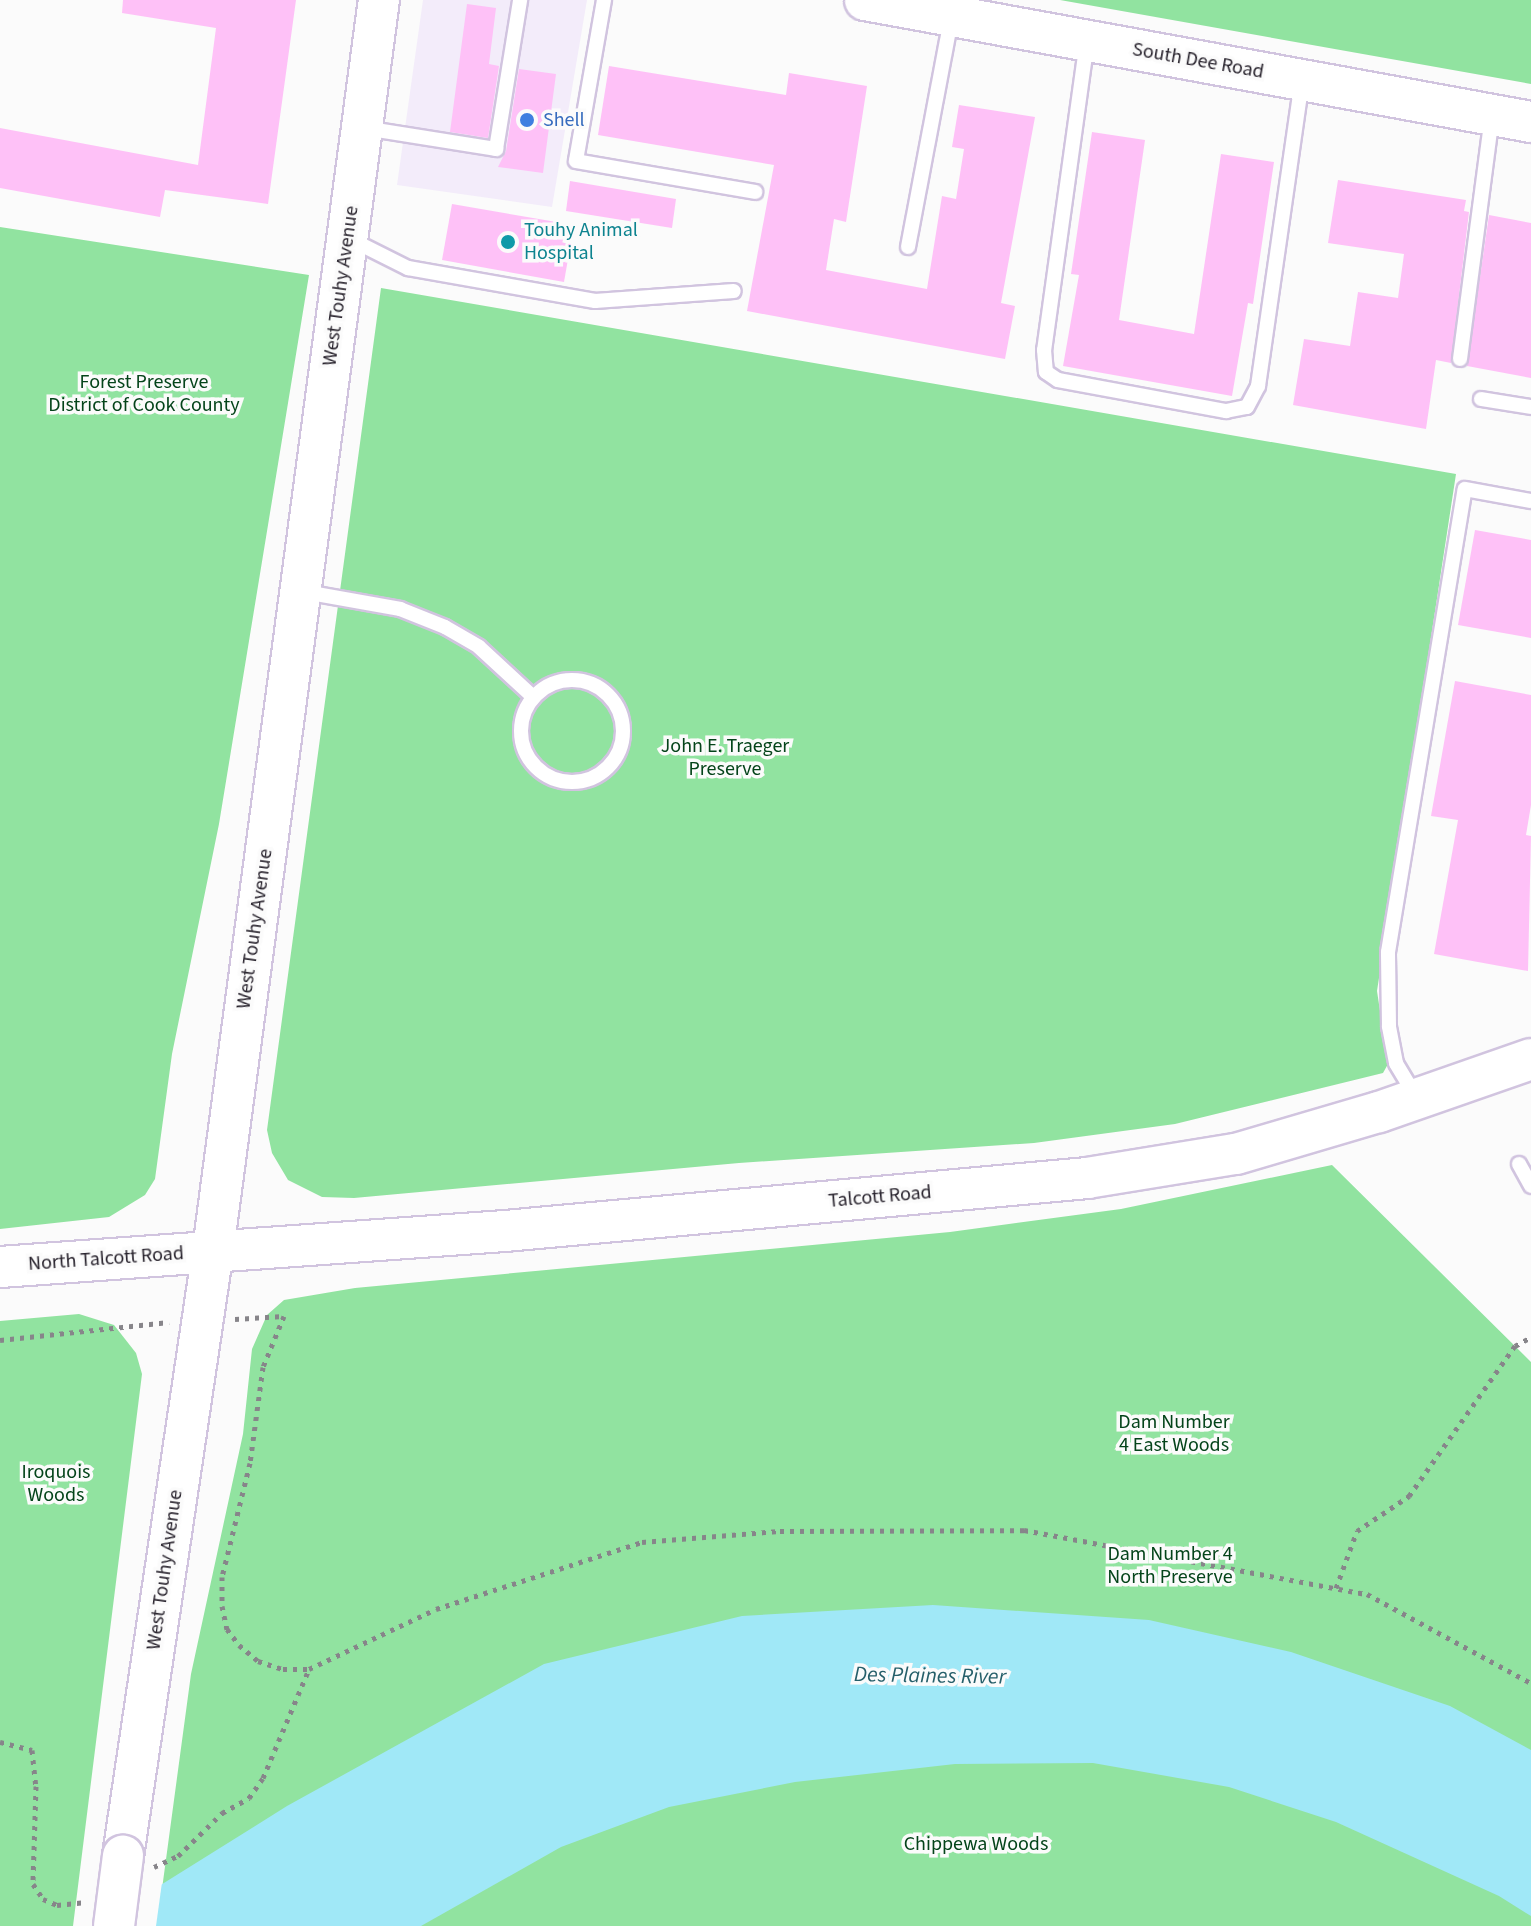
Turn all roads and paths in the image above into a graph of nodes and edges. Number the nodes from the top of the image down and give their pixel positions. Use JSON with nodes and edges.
{"nodes":[{"id":1,"x":379,"y":0,"type":"edge"},
{"id":2,"x":520,"y":0,"type":"edge"},
{"id":3,"x":604,"y":0,"type":"edge"},
{"id":4,"x":865,"y":0,"type":"edge"},
{"id":5,"x":952,"y":16,"type":"junction"},
{"id":6,"x":1088,"y":41,"type":"junction"},
{"id":7,"x":1302,"y":80,"type":"junction"},
{"id":8,"x":1492,"y":115,"type":"junction"},
{"id":9,"x":1531,"y":122,"type":"edge"},
{"id":10,"x":363,"y":128,"type":"junction"},
{"id":11,"x":755,"y":192,"type":"dead end"},
{"id":12,"x":348,"y":238,"type":"junction"},
{"id":13,"x":908,"y":247,"type":"dead end"},
{"id":14,"x":734,"y":291,"type":"dead end"},
{"id":15,"x":1460,"y":359,"type":"dead end"},
{"id":16,"x":1481,"y":399,"type":"dead end"},
{"id":17,"x":1531,"y":407,"type":"edge"},
{"id":18,"x":1531,"y":501,"type":"edge"},
{"id":19,"x":300,"y":591,"type":"junction"},
{"id":20,"x":531,"y":695,"type":"junction"},
{"id":21,"x":1531,"y":1059,"type":"edge"},
{"id":22,"x":1418,"y":1099,"type":"junction"},
{"id":23,"x":1519,"y":1164,"type":"dead end"},
{"id":24,"x":1531,"y":1186,"type":"edge"},
{"id":25,"x":213,"y":1250,"type":"junction"},
{"id":26,"x":0,"y":1267,"type":"edge"},
{"id":27,"x":284,"y":1316,"type":"dead end"},
{"id":28,"x":114,"y":1325,"type":"dead end"},
{"id":29,"x":1531,"y":1337,"type":"edge"},
{"id":30,"x":0,"y":1340,"type":"edge"},
{"id":31,"x":1336,"y":1588,"type":"junction"},
{"id":32,"x":1531,"y":1683,"type":"edge"},
{"id":33,"x":0,"y":1742,"type":"edge"},
{"id":34,"x":32,"y":1750,"type":"dead end"},
{"id":35,"x":114,"y":1926,"type":"edge"}],
"edges":[{"from":1,"to":10,"type":"main road","name":"West Touhy Avenue"},
{"from":2,"to":10,"type":"lane"},
{"from":3,"to":11,"type":"lane"},
{"from":4,"to":5,"type":"main road","name":"South Dee Road"},
{"from":5,"to":6,"type":"main road","name":"South Dee Road"},
{"from":5,"to":13,"type":"lane"},
{"from":6,"to":7,"type":"main road","name":"South Dee Road"},
{"from":6,"to":7,"type":"lane"},
{"from":7,"to":8,"type":"main road","name":"South Dee Road"},
{"from":8,"to":9,"type":"main road","name":"South Dee Road"},
{"from":8,"to":15,"type":"lane"},
{"from":10,"to":12,"type":"main road","name":"West Touhy Avenue"},
{"from":12,"to":14,"type":"lane"},
{"from":12,"to":19,"type":"main road","name":"West Touhy Avenue"},
{"from":16,"to":17,"type":"lane"},
{"from":18,"to":22,"type":"lane"},
{"from":19,"to":20,"type":"lane"},
{"from":19,"to":25,"type":"main road","name":"West Touhy Avenue"},
{"from":20,"to":20,"type":"lane"},
{"from":21,"to":22,"type":"main road","name":"Talcott Road"},
{"from":22,"to":25,"type":"main road","name":"Talcott Road"},
{"from":23,"to":24,"type":"lane"},
{"from":25,"to":26,"type":"main road","name":"North Talcott Road"},
{"from":25,"to":35,"type":"main road","name":"West Touhy Avenue","bridge":true},
{"from":27,"to":31,"type":"path"},
{"from":28,"to":30,"type":"path"},
{"from":29,"to":31,"type":"path"},
{"from":31,"to":32,"type":"path"},
{"from":33,"to":34,"type":"path"}]}
